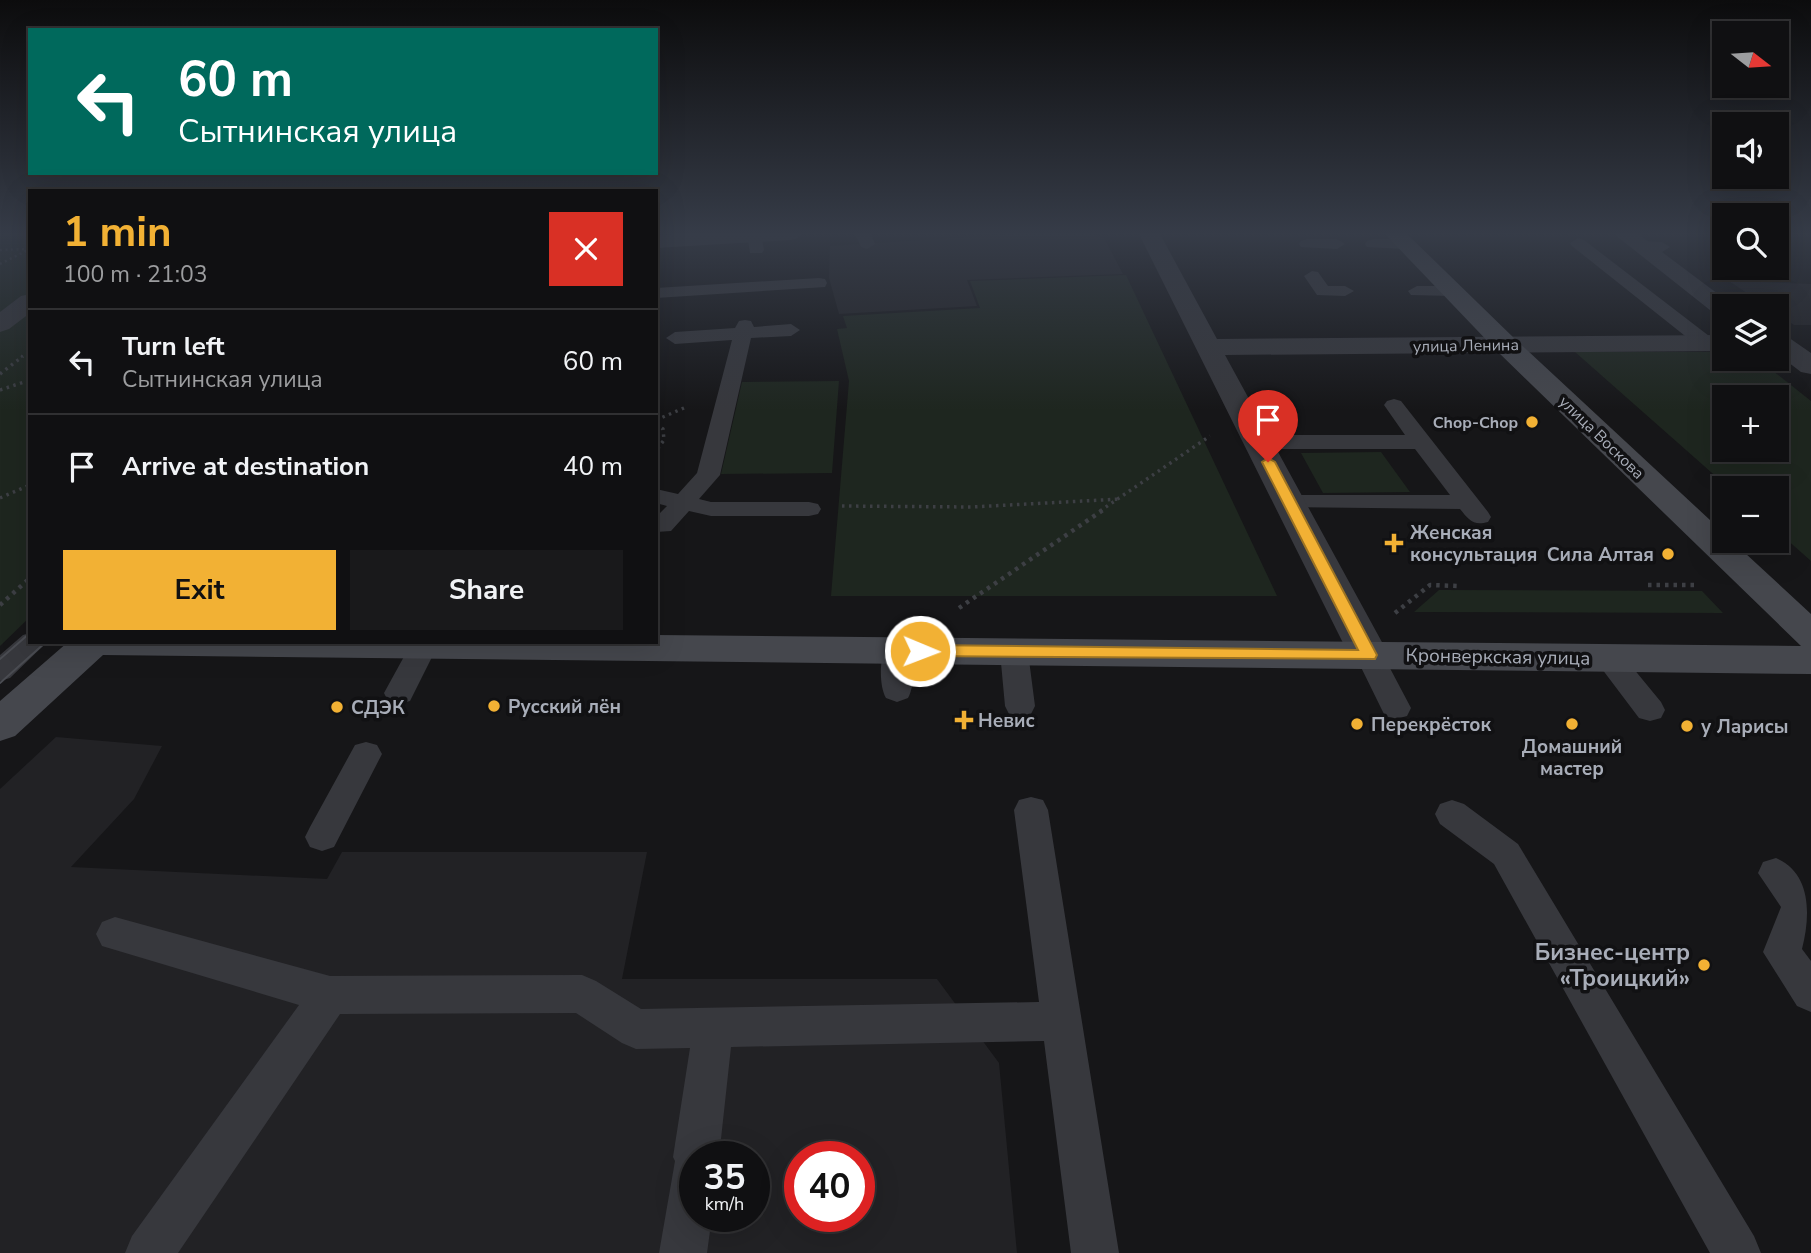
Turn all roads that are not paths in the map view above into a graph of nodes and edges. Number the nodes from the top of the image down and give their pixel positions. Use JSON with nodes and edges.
{"nodes":[{"id":1,"x":1180,"y":292,"type":"edge"},
{"id":2,"x":1453,"y":292,"type":"edge"},
{"id":3,"x":1646,"y":292,"type":"edge"},
{"id":4,"x":28,"y":302,"type":"edge"},
{"id":5,"x":0,"y":324,"type":"edge"},
{"id":6,"x":744,"y":329,"type":"junction"},
{"id":7,"x":791,"y":330,"type":"dead end"},
{"id":8,"x":675,"y":338,"type":"dead end"},
{"id":9,"x":1811,"y":340,"type":"edge"},
{"id":10,"x":1712,"y":341,"type":"edge"},
{"id":11,"x":1789,"y":341,"type":"edge"},
{"id":12,"x":1712,"y":343,"type":"edge"},
{"id":13,"x":1506,"y":345,"type":"junction"},
{"id":14,"x":1208,"y":347,"type":"junction"},
{"id":15,"x":1789,"y":350,"type":"edge"},
{"id":16,"x":1811,"y":366,"type":"edge"},
{"id":17,"x":1394,"y":405,"type":"dead end"},
{"id":18,"x":1258,"y":442,"type":"junction"},
{"id":19,"x":1424,"y":446,"type":"junction"},
{"id":20,"x":658,"y":496,"type":"edge"},
{"id":21,"x":684,"y":502,"type":"junction"},
{"id":22,"x":1289,"y":502,"type":"junction"},
{"id":23,"x":819,"y":507,"type":"road end"},
{"id":24,"x":662,"y":526,"type":"dead end"},
{"id":25,"x":1811,"y":636,"type":"edge"},
{"id":26,"x":31,"y":644,"type":"edge"},
{"id":27,"x":91,"y":644,"type":"edge"},
{"id":28,"x":225,"y":644,"type":"edge"},
{"id":29,"x":626,"y":645,"type":"edge"},
{"id":30,"x":423,"y":647,"type":"junction"},
{"id":31,"x":897,"y":651,"type":"junction"},
{"id":32,"x":1014,"y":652,"type":"junction"},
{"id":33,"x":1369,"y":655,"type":"junction"},
{"id":34,"x":1609,"y":657,"type":"junction"},
{"id":35,"x":1811,"y":660,"type":"edge"},
{"id":36,"x":0,"y":671,"type":"edge"},
{"id":37,"x":897,"y":691,"type":"dead end"},
{"id":38,"x":399,"y":693,"type":"dead end"},
{"id":39,"x":1020,"y":706,"type":"dead end"},
{"id":40,"x":1396,"y":708,"type":"dead end"},
{"id":41,"x":1650,"y":710,"type":"dead end"},
{"id":42,"x":0,"y":725,"type":"edge"},
{"id":43,"x":366,"y":754,"type":"dead end"},
{"id":44,"x":1031,"y":810,"type":"dead end"},
{"id":45,"x":1452,"y":814,"type":"dead end"},
{"id":46,"x":322,"y":837,"type":"dead end"},
{"id":47,"x":1776,"y":873,"type":"dead end"},
{"id":48,"x":115,"y":934,"type":"dead end"},
{"id":49,"x":1811,"y":993,"type":"edge"},
{"id":50,"x":330,"y":995,"type":"junction"},
{"id":51,"x":1061,"y":1021,"type":"junction"},
{"id":52,"x":713,"y":1029,"type":"junction"},
{"id":53,"x":698,"y":1141,"type":"edge"},
{"id":54,"x":686,"y":1232,"type":"edge"},
{"id":55,"x":149,"y":1253,"type":"edge"},
{"id":56,"x":683,"y":1253,"type":"edge"},
{"id":57,"x":1095,"y":1253,"type":"edge"},
{"id":58,"x":1737,"y":1253,"type":"edge"}],
"edges":[{"from":1,"to":14,"type":"street"},
{"from":2,"to":13,"type":"street","name":"улица Воскова"},
{"from":3,"to":10,"type":"lane"},
{"from":4,"to":5,"type":"street"},
{"from":6,"to":7,"type":"lane"},
{"from":6,"to":8,"type":"lane"},
{"from":6,"to":21,"type":"lane"},
{"from":9,"to":11,"type":"street"},
{"from":12,"to":13,"type":"street","name":"улица Ленина"},
{"from":13,"to":14,"type":"street","name":"улица Ленина"},
{"from":13,"to":25,"type":"street","name":"улица Воскова"},
{"from":14,"to":18,"type":"street"},
{"from":15,"to":16,"type":"street"},
{"from":17,"to":19,"type":"lane"},
{"from":18,"to":19,"type":"lane"},
{"from":18,"to":22,"type":"street"},
{"from":19,"to":22,"type":"lane"},
{"from":20,"to":21,"type":"lane"},
{"from":21,"to":23,"type":"lane"},
{"from":21,"to":24,"type":"lane"},
{"from":22,"to":33,"type":"street"},
{"from":26,"to":36,"type":"lane"},
{"from":27,"to":42,"type":"street"},
{"from":28,"to":30,"type":"street","name":"Кронверкская улица"},
{"from":29,"to":30,"type":"street","name":"Кронверкская улица"},
{"from":29,"to":31,"type":"street","name":"Кронверкская улица"},
{"from":30,"to":38,"type":"lane"},
{"from":31,"to":32,"type":"street","name":"Кронверкская улица"},
{"from":31,"to":37,"type":"lane"},
{"from":32,"to":33,"type":"street","name":"Кронверкская улица"},
{"from":32,"to":39,"type":"lane"},
{"from":33,"to":34,"type":"street","name":"Кронверкская улица"},
{"from":33,"to":40,"type":"lane"},
{"from":34,"to":35,"type":"street","name":"Кронверкская улица"},
{"from":34,"to":41,"type":"lane"},
{"from":43,"to":46,"type":"lane"},
{"from":44,"to":51,"type":"lane"},
{"from":45,"to":58,"type":"lane"},
{"from":47,"to":49,"type":"lane"},
{"from":48,"to":50,"type":"lane"},
{"from":50,"to":52,"type":"lane"},
{"from":50,"to":55,"type":"lane"},
{"from":51,"to":52,"type":"lane"},
{"from":51,"to":57,"type":"lane"},
{"from":52,"to":53,"type":"lane"},
{"from":54,"to":56,"type":"lane"}]}
